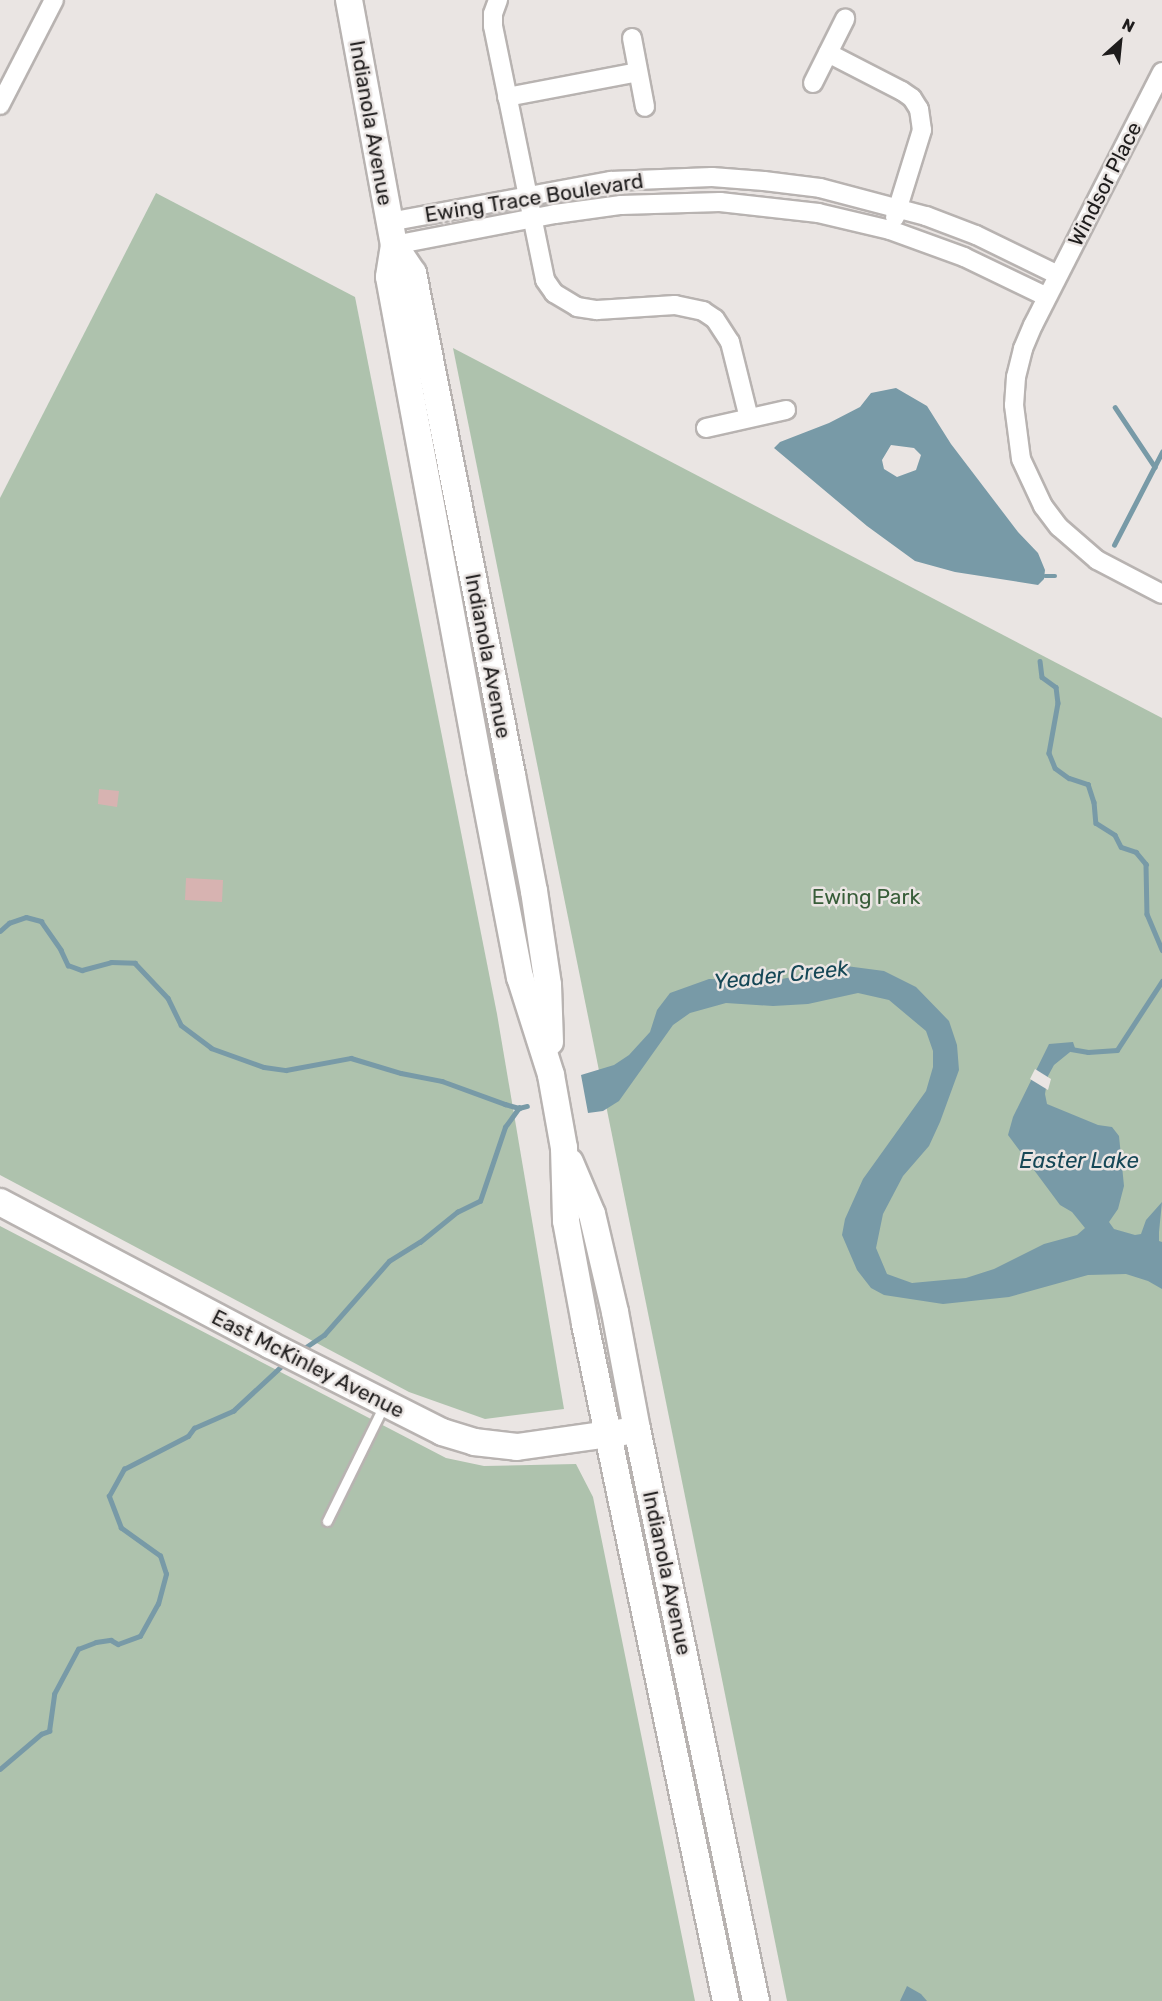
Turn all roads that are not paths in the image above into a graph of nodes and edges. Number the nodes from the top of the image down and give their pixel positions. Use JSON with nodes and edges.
{"nodes":[{"id":1,"x":54,"y":0,"type":"edge"},
{"id":2,"x":349,"y":0,"type":"edge"},
{"id":3,"x":498,"y":0,"type":"edge"},
{"id":4,"x":845,"y":19,"type":"dead end"},
{"id":5,"x":632,"y":38,"type":"dead end"},
{"id":6,"x":828,"y":53,"type":"junction"},
{"id":7,"x":638,"y":72,"type":"junction"},
{"id":8,"x":1162,"y":72,"type":"edge"},
{"id":9,"x":813,"y":83,"type":"dead end"},
{"id":10,"x":507,"y":97,"type":"junction"},
{"id":11,"x":0,"y":105,"type":"edge"},
{"id":12,"x":645,"y":107,"type":"dead end"},
{"id":13,"x":526,"y":195,"type":"junction"},
{"id":14,"x":898,"y":207,"type":"junction"},
{"id":15,"x":531,"y":219,"type":"junction"},
{"id":16,"x":890,"y":230,"type":"junction"},
{"id":17,"x":392,"y":233,"type":"junction"},
{"id":18,"x":1059,"y":275,"type":"junction"},
{"id":19,"x":1047,"y":297,"type":"junction"},
{"id":20,"x":786,"y":410,"type":"dead end"},
{"id":21,"x":748,"y":418,"type":"junction"},
{"id":22,"x":706,"y":428,"type":"dead end"},
{"id":23,"x":1162,"y":594,"type":"edge"},
{"id":24,"x":564,"y":1148,"type":"junction"},
{"id":25,"x":0,"y":1202,"type":"edge"},
{"id":26,"x":384,"y":1405,"type":"junction"},
{"id":27,"x":637,"y":1429,"type":"junction"},
{"id":28,"x":608,"y":1434,"type":"junction"},
{"id":29,"x":327,"y":1521,"type":"dead end"},
{"id":30,"x":726,"y":2001,"type":"edge"},
{"id":31,"x":756,"y":2001,"type":"edge"}],
"edges":[{"from":1,"to":11,"type":"street"},
{"from":2,"to":17,"type":"main road","name":"Indianola Avenue"},
{"from":3,"to":10,"type":"street"},
{"from":4,"to":6,"type":"street"},
{"from":5,"to":7,"type":"street"},
{"from":6,"to":9,"type":"street"},
{"from":6,"to":14,"type":"street"},
{"from":7,"to":10,"type":"street"},
{"from":7,"to":12,"type":"street"},
{"from":8,"to":18,"type":"street","name":"Windsor Place"},
{"from":10,"to":13,"type":"street"},
{"from":13,"to":14,"type":"street","name":"Ewing Trace Boulevard"},
{"from":13,"to":15,"type":"street"},
{"from":13,"to":17,"type":"street","name":"Ewing Trace Boulevard"},
{"from":14,"to":16,"type":"street"},
{"from":14,"to":18,"type":"street","name":"Ewing Trace Boulevard"},
{"from":15,"to":16,"type":"street","name":"Ewing Trace Boulevard"},
{"from":15,"to":17,"type":"street","name":"Ewing Trace Boulevard"},
{"from":15,"to":21,"type":"street"},
{"from":16,"to":19,"type":"street","name":"Ewing Trace Boulevard"},
{"from":17,"to":24,"type":"main road","name":"Indianola Avenue"},
{"from":18,"to":19,"type":"street","name":"Windsor Place"},
{"from":19,"to":23,"type":"street","name":"Windsor Place"},
{"from":20,"to":21,"type":"street"},
{"from":21,"to":22,"type":"street"},
{"from":24,"to":27,"type":"main road","name":"Indianola Avenue"},
{"from":24,"to":28,"type":"main road","name":"Indianola Avenue"},
{"from":25,"to":26,"type":"main road","name":"East McKinley Avenue"},
{"from":26,"to":28,"type":"main road","name":"East McKinley Avenue"},
{"from":26,"to":29,"type":"lane"},
{"from":27,"to":28,"type":"main road","name":"East McKinley Avenue"},
{"from":27,"to":31,"type":"main road","name":"Indianola Avenue"},
{"from":28,"to":30,"type":"main road","name":"Indianola Avenue"}]}
